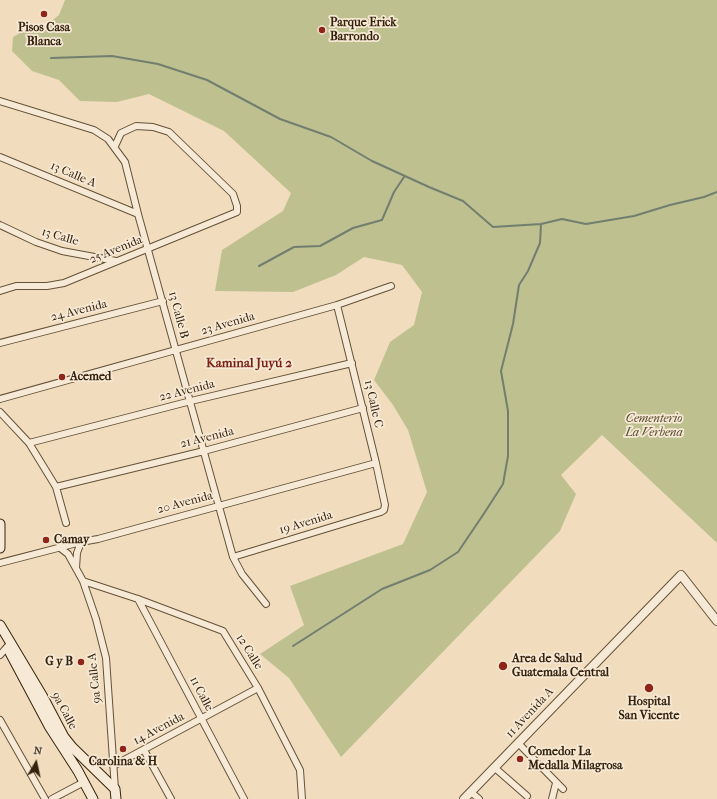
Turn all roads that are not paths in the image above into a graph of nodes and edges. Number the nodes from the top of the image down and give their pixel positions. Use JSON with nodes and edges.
{"nodes":[{"id":1,"x":0,"y":101,"type":"edge"},
{"id":2,"x":115,"y":146,"type":"junction"},
{"id":3,"x":0,"y":157,"type":"edge"},
{"id":4,"x":138,"y":214,"type":"junction"},
{"id":5,"x":0,"y":225,"type":"edge"},
{"id":6,"x":149,"y":249,"type":"junction"},
{"id":7,"x":116,"y":261,"type":"junction"},
{"id":8,"x":391,"y":286,"type":"dead end"},
{"id":9,"x":0,"y":291,"type":"edge"},
{"id":10,"x":163,"y":301,"type":"junction"},
{"id":11,"x":337,"y":305,"type":"junction"},
{"id":12,"x":0,"y":343,"type":"edge"},
{"id":13,"x":177,"y":350,"type":"junction"},
{"id":14,"x":352,"y":362,"type":"junction"},
{"id":15,"x":0,"y":398,"type":"edge"},
{"id":16,"x":191,"y":401,"type":"junction"},
{"id":17,"x":363,"y":408,"type":"junction"},
{"id":18,"x":0,"y":412,"type":"edge"},
{"id":19,"x":29,"y":443,"type":"junction"},
{"id":20,"x":204,"y":451,"type":"junction"},
{"id":21,"x":376,"y":463,"type":"junction"},
{"id":22,"x":56,"y":487,"type":"junction"},
{"id":23,"x":219,"y":505,"type":"junction"},
{"id":24,"x":384,"y":510,"type":"joint"},
{"id":25,"x":66,"y":523,"type":"dead end"},
{"id":26,"x":0,"y":524,"type":"edge"},
{"id":27,"x":81,"y":542,"type":"junction"},
{"id":28,"x":59,"y":547,"type":"junction"},
{"id":29,"x":0,"y":548,"type":"edge"},
{"id":30,"x":233,"y":557,"type":"junction"},
{"id":31,"x":0,"y":563,"type":"edge"},
{"id":32,"x":76,"y":570,"type":"junction"},
{"id":33,"x":83,"y":582,"type":"junction"},
{"id":34,"x":138,"y":599,"type":"junction"},
{"id":35,"x":266,"y":604,"type":"dead end"},
{"id":36,"x":717,"y":621,"type":"edge"},
{"id":37,"x":0,"y":624,"type":"edge"},
{"id":38,"x":0,"y":636,"type":"edge"},
{"id":39,"x":7,"y":647,"type":"junction"},
{"id":40,"x":0,"y":655,"type":"edge"},
{"id":41,"x":258,"y":688,"type":"junction"},
{"id":42,"x":201,"y":719,"type":"junction"},
{"id":43,"x":0,"y":720,"type":"edge"},
{"id":44,"x":518,"y":743,"type":"junction"},
{"id":45,"x":144,"y":750,"type":"junction"},
{"id":46,"x":113,"y":766,"type":"junction"},
{"id":47,"x":495,"y":768,"type":"junction"},
{"id":48,"x":84,"y":782,"type":"junction"},
{"id":49,"x":556,"y":783,"type":"junction"},
{"id":50,"x":115,"y":789,"type":"junction"},
{"id":51,"x":563,"y":789,"type":"dead end"},
{"id":52,"x":471,"y":792,"type":"junction"},
{"id":53,"x":527,"y":796,"type":"dead end"},
{"id":54,"x":45,"y":799,"type":"edge"},
{"id":55,"x":52,"y":799,"type":"edge"},
{"id":56,"x":93,"y":799,"type":"edge"},
{"id":57,"x":116,"y":799,"type":"edge"},
{"id":58,"x":171,"y":799,"type":"edge"},
{"id":59,"x":244,"y":799,"type":"edge"},
{"id":60,"x":302,"y":799,"type":"edge"},
{"id":61,"x":464,"y":799,"type":"edge"},
{"id":62,"x":479,"y":799,"type":"edge"},
{"id":63,"x":552,"y":799,"type":"edge"}],
"edges":[{"from":1,"to":2,"type":"street","name":"13 Calle B"},
{"from":2,"to":4,"type":"street","name":"13 Calle B"},
{"from":2,"to":6,"type":"street","name":"25 Avenida"},
{"from":3,"to":4,"type":"street","name":"13 Calle A"},
{"from":4,"to":6,"type":"street","name":"13 Calle B"},
{"from":5,"to":7,"type":"street","name":"13 Calle"},
{"from":6,"to":7,"type":"street","name":"25 Avenida"},
{"from":6,"to":10,"type":"street","name":"13 Calle B"},
{"from":7,"to":9,"type":"street","name":"25 Avenida"},
{"from":8,"to":11,"type":"street","name":"23 Avenida"},
{"from":10,"to":12,"type":"street","name":"24 Avenida"},
{"from":10,"to":13,"type":"street","name":"13 Calle B"},
{"from":11,"to":13,"type":"street","name":"23 Avenida"},
{"from":11,"to":14,"type":"street","name":"13 Calle C"},
{"from":13,"to":15,"type":"street","name":"23 Avenida"},
{"from":13,"to":16,"type":"street","name":"13 Calle B"},
{"from":14,"to":16,"type":"street","name":"22 Avenida"},
{"from":14,"to":17,"type":"street","name":"13 Calle C"},
{"from":16,"to":19,"type":"street","name":"22 Avenida"},
{"from":16,"to":20,"type":"street","name":"13 Calle B"},
{"from":17,"to":20,"type":"street","name":"21 Avenida"},
{"from":17,"to":21,"type":"street","name":"13 Calle C"},
{"from":18,"to":19,"type":"street"},
{"from":19,"to":22,"type":"street"},
{"from":20,"to":22,"type":"street","name":"21 Avenida"},
{"from":20,"to":23,"type":"street","name":"13 Calle B"},
{"from":21,"to":23,"type":"street","name":"20 Avenida"},
{"from":21,"to":24,"type":"street","name":"13 Calle C"},
{"from":22,"to":25,"type":"street"},
{"from":23,"to":27,"type":"street","name":"20 Avenida"},
{"from":23,"to":30,"type":"street","name":"13 Calle B"},
{"from":24,"to":30,"type":"street","name":"19 Avenida"},
{"from":26,"to":29,"type":"main road"},
{"from":27,"to":28,"type":"street","name":"20 Avenida"},
{"from":27,"to":32,"type":"street"},
{"from":28,"to":31,"type":"street","name":"20 Avenida"},
{"from":28,"to":32,"type":"street","name":"9a Calle A"},
{"from":30,"to":35,"type":"street","name":"13 Calle B"},
{"from":32,"to":33,"type":"street","name":"9a Calle A"},
{"from":33,"to":34,"type":"street","name":"12 Calle"},
{"from":33,"to":46,"type":"street","name":"9a Calle A"},
{"from":34,"to":41,"type":"street","name":"12 Calle"},
{"from":34,"to":42,"type":"street","name":"11 Calle"},
{"from":36,"to":44,"type":"street","name":"11 Avenida A"},
{"from":37,"to":50,"type":"main road","name":"9a Calle"},
{"from":38,"to":39,"type":"main road","name":"9a Calle"},
{"from":39,"to":40,"type":"street"},
{"from":39,"to":48,"type":"main road","name":"9a Calle"},
{"from":41,"to":42,"type":"street","name":"14 Avenida"},
{"from":41,"to":60,"type":"street","name":"12 Calle"},
{"from":42,"to":45,"type":"street","name":"14 Avenida"},
{"from":42,"to":59,"type":"street","name":"11 Calle"},
{"from":43,"to":54,"type":"street"},
{"from":44,"to":47,"type":"street","name":"11 Avenida A"},
{"from":44,"to":49,"type":"street"},
{"from":45,"to":46,"type":"street","name":"14 Avenida"},
{"from":45,"to":58,"type":"street"},
{"from":46,"to":50,"type":"street","name":"9a Calle A"},
{"from":47,"to":52,"type":"street","name":"11 Avenida A"},
{"from":47,"to":53,"type":"street"},
{"from":48,"to":55,"type":"street"},
{"from":48,"to":56,"type":"main road","name":"9a Calle"},
{"from":49,"to":51,"type":"street"},
{"from":49,"to":63,"type":"street"},
{"from":50,"to":57,"type":"main road"},
{"from":52,"to":61,"type":"street","name":"11 Avenida A"},
{"from":52,"to":62,"type":"street"}]}
